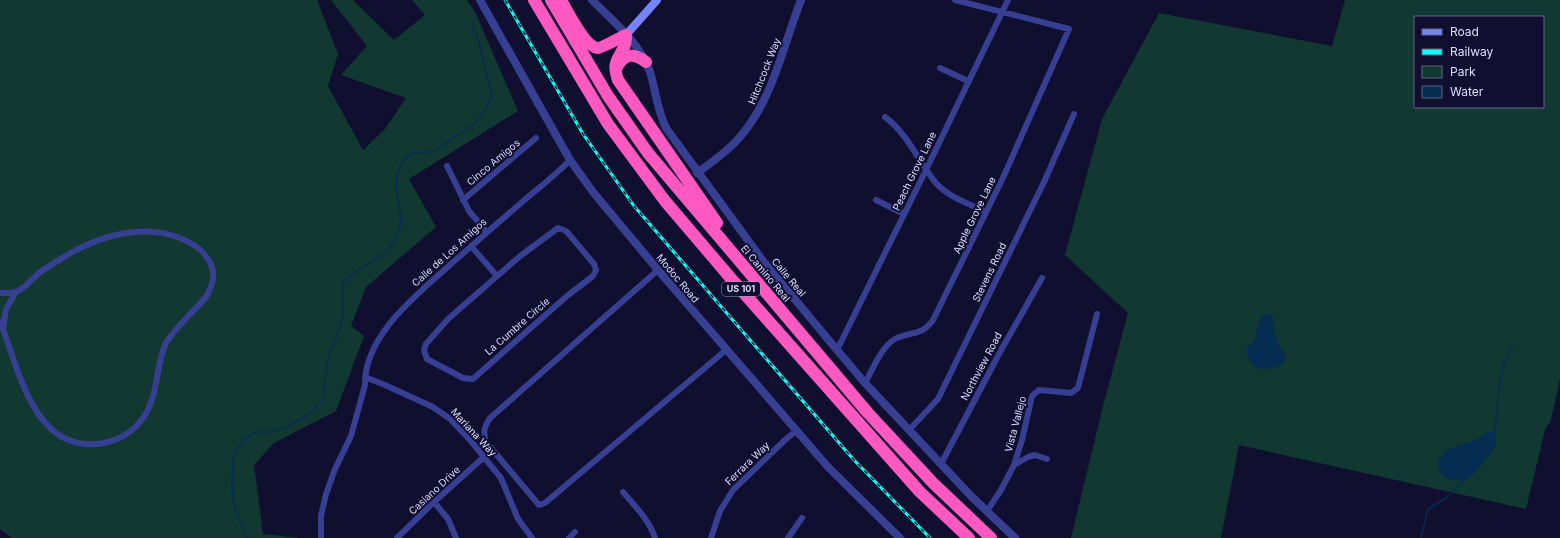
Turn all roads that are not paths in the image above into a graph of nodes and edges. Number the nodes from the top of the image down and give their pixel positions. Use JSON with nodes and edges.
{"nodes":[{"id":1,"x":480,"y":0,"type":"edge"},
{"id":2,"x":534,"y":0,"type":"edge"},
{"id":3,"x":551,"y":0,"type":"edge"},
{"id":4,"x":561,"y":0,"type":"edge"},
{"id":5,"x":592,"y":0,"type":"edge"},
{"id":6,"x":656,"y":0,"type":"edge"},
{"id":7,"x":801,"y":0,"type":"edge"},
{"id":8,"x":955,"y":0,"type":"edge"},
{"id":9,"x":1008,"y":0,"type":"edge"},
{"id":10,"x":1002,"y":12,"type":"junction"},
{"id":11,"x":626,"y":35,"type":"junction"},
{"id":12,"x":646,"y":62,"type":"junction"},
{"id":13,"x":940,"y":68,"type":"dead end"},
{"id":14,"x":615,"y":71,"type":"junction"},
{"id":15,"x":968,"y":81,"type":"junction"},
{"id":16,"x":1074,"y":114,"type":"dead end"},
{"id":17,"x":884,"y":117,"type":"dead end"},
{"id":18,"x":536,"y":138,"type":"dead end"},
{"id":19,"x":570,"y":160,"type":"junction"},
{"id":20,"x":447,"y":166,"type":"dead end"},
{"id":21,"x":926,"y":170,"type":"junction"},
{"id":22,"x":697,"y":173,"type":"junction"},
{"id":23,"x":463,"y":200,"type":"junction"},
{"id":24,"x":876,"y":200,"type":"dead end"},
{"id":25,"x":986,"y":212,"type":"junction"},
{"id":26,"x":904,"y":214,"type":"junction"},
{"id":27,"x":487,"y":232,"type":"junction"},
{"id":28,"x":471,"y":246,"type":"junction"},
{"id":29,"x":731,"y":250,"type":"junction"},
{"id":30,"x":658,"y":270,"type":"junction"},
{"id":31,"x":497,"y":276,"type":"junction"},
{"id":32,"x":1042,"y":278,"type":"dead end"},
{"id":33,"x":16,"y":292,"type":"junction"},
{"id":34,"x":0,"y":293,"type":"edge"},
{"id":35,"x":1097,"y":314,"type":"dead end"},
{"id":36,"x":0,"y":322,"type":"edge"},
{"id":37,"x":3,"y":329,"type":"junction"},
{"id":38,"x":726,"y":350,"type":"junction"},
{"id":39,"x":837,"y":350,"type":"junction"},
{"id":40,"x":365,"y":377,"type":"junction"},
{"id":41,"x":865,"y":383,"type":"junction"},
{"id":42,"x":909,"y":430,"type":"junction"},
{"id":43,"x":796,"y":431,"type":"junction"},
{"id":44,"x":484,"y":457,"type":"junction"},
{"id":45,"x":1047,"y":459,"type":"dead end"},
{"id":46,"x":941,"y":464,"type":"junction"},
{"id":47,"x":1014,"y":465,"type":"junction"},
{"id":48,"x":623,"y":492,"type":"dead end"},
{"id":49,"x":434,"y":502,"type":"junction"},
{"id":50,"x":987,"y":511,"type":"junction"},
{"id":51,"x":802,"y":518,"type":"dead end"},
{"id":52,"x":575,"y":532,"type":"dead end"},
{"id":53,"x":321,"y":538,"type":"edge"},
{"id":54,"x":397,"y":538,"type":"edge"},
{"id":55,"x":456,"y":538,"type":"edge"},
{"id":56,"x":532,"y":538,"type":"edge"},
{"id":57,"x":569,"y":538,"type":"edge"},
{"id":58,"x":655,"y":538,"type":"edge"},
{"id":59,"x":711,"y":538,"type":"edge"},
{"id":60,"x":788,"y":538,"type":"edge"},
{"id":61,"x":900,"y":538,"type":"edge"},
{"id":62,"x":968,"y":538,"type":"edge"},
{"id":63,"x":991,"y":538,"type":"edge"},
{"id":64,"x":1015,"y":538,"type":"edge"}],
"edges":[{"from":1,"to":19,"type":"street","name":"Modoc Road"},
{"from":2,"to":62,"type":"highway","number":"US 101"},
{"from":3,"to":29,"type":"highway","name":"El Camino Real","number":"US 101"},
{"from":4,"to":11,"type":"highway"},
{"from":5,"to":11,"type":"street","name":"Calle Real"},
{"from":6,"to":11,"type":"main road"},
{"from":7,"to":22,"type":"street","name":"Hitchcock Way"},
{"from":8,"to":10,"type":"street"},
{"from":9,"to":10,"type":"street","name":"Peach Grove Lane"},
{"from":10,"to":15,"type":"street","name":"Peach Grove Lane"},
{"from":10,"to":25,"type":"street","name":"Apple Grove Lane"},
{"from":11,"to":12,"type":"street","name":"Calle Real"},
{"from":11,"to":14,"type":"highway"},
{"from":12,"to":14,"type":"highway"},
{"from":12,"to":22,"type":"street","name":"Calle Real"},
{"from":13,"to":15,"type":"street"},
{"from":14,"to":29,"type":"highway"},
{"from":15,"to":21,"type":"street","name":"Peach Grove Lane"},
{"from":16,"to":42,"type":"street","name":"Stevens Road"},
{"from":17,"to":21,"type":"street"},
{"from":18,"to":23,"type":"street","name":"Cinco Amigos"},
{"from":19,"to":27,"type":"street","name":"Calle de Los Amigos"},
{"from":19,"to":30,"type":"street","name":"Modoc Road"},
{"from":20,"to":23,"type":"street","name":"Cinco Amigos"},
{"from":21,"to":25,"type":"street"},
{"from":21,"to":26,"type":"street","name":"Peach Grove Lane"},
{"from":22,"to":39,"type":"street","name":"Calle Real"},
{"from":23,"to":27,"type":"street","name":"Cinco Amigos"},
{"from":24,"to":26,"type":"street"},
{"from":25,"to":41,"type":"street","name":"Apple Grove Lane"},
{"from":26,"to":39,"type":"street","name":"Peach Grove Lane"},
{"from":27,"to":28,"type":"street","name":"Calle de Los Amigos"},
{"from":28,"to":31,"type":"street"},
{"from":28,"to":40,"type":"street","name":"Calle de Los Amigos"},
{"from":29,"to":63,"type":"highway","name":"El Camino Real","number":"US 101"},
{"from":30,"to":38,"type":"street","name":"Modoc Road"},
{"from":30,"to":38,"type":"street"},
{"from":31,"to":31,"type":"street","name":"La Cumbre Circle"},
{"from":32,"to":46,"type":"street","name":"Northview Road"},
{"from":33,"to":34,"type":"street"},
{"from":33,"to":37,"type":"street"},
{"from":33,"to":37,"type":"street"},
{"from":35,"to":47,"type":"street","name":"Vista Vallejo"},
{"from":36,"to":37,"type":"street"},
{"from":38,"to":43,"type":"street","name":"Modoc Road"},
{"from":39,"to":41,"type":"street","name":"Calle Real"},
{"from":40,"to":44,"type":"street","name":"Mariana Way"},
{"from":40,"to":53,"type":"street","name":"Calle de Los Amigos"},
{"from":41,"to":42,"type":"street","name":"Calle Real"},
{"from":42,"to":46,"type":"street","name":"Calle Real"},
{"from":43,"to":59,"type":"street","name":"Ferrara Way"},
{"from":43,"to":61,"type":"street","name":"Modoc Road"},
{"from":44,"to":49,"type":"street","name":"Casiano Drive"},
{"from":44,"to":56,"type":"street","name":"Mariana Way"},
{"from":45,"to":47,"type":"street","name":"Vista Vallejo"},
{"from":46,"to":50,"type":"street","name":"Calle Real"},
{"from":47,"to":50,"type":"street","name":"Vista Vallejo"},
{"from":48,"to":58,"type":"street"},
{"from":49,"to":54,"type":"street","name":"Casiano Drive"},
{"from":49,"to":55,"type":"street"},
{"from":50,"to":64,"type":"street","name":"Calle Real"},
{"from":51,"to":60,"type":"street"},
{"from":52,"to":57,"type":"street"}]}
